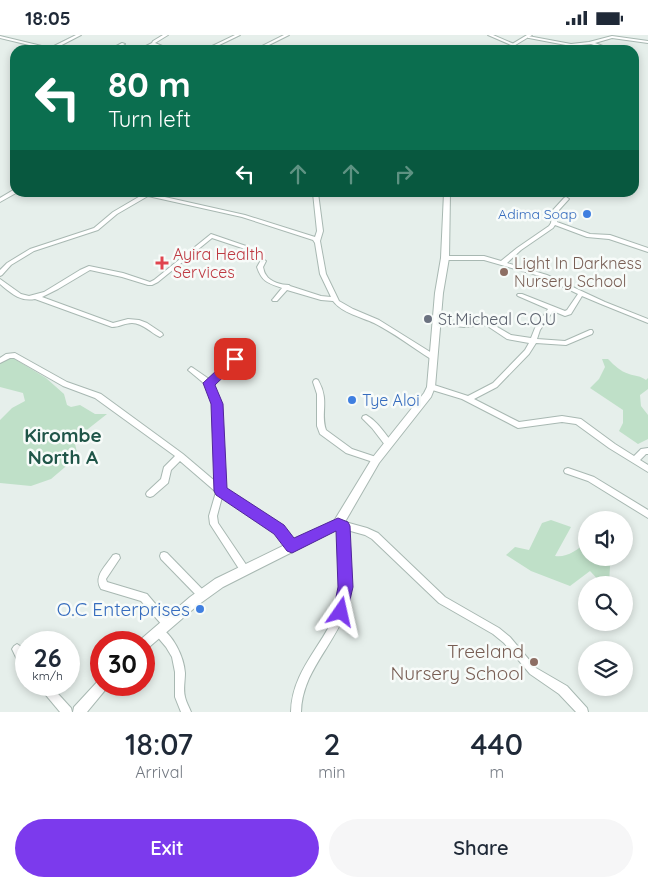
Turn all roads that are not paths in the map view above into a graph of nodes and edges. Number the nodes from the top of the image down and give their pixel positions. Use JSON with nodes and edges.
{"nodes":[{"id":1,"x":77,"y":35,"type":"edge"},
{"id":2,"x":166,"y":35,"type":"edge"},
{"id":3,"x":238,"y":35,"type":"edge"},
{"id":4,"x":287,"y":35,"type":"edge"},
{"id":5,"x":490,"y":35,"type":"edge"},
{"id":6,"x":530,"y":36,"type":"edge"},
{"id":7,"x":0,"y":37,"type":"edge"},
{"id":8,"x":648,"y":42,"type":"edge"},
{"id":9,"x":592,"y":43,"type":"junction"},
{"id":10,"x":153,"y":44,"type":"joint"},
{"id":11,"x":512,"y":44,"type":"joint"},
{"id":12,"x":33,"y":45,"type":"edge"},
{"id":13,"x":61,"y":45,"type":"edge"},
{"id":14,"x":156,"y":45,"type":"edge"},
{"id":15,"x":217,"y":45,"type":"edge"},
{"id":16,"x":266,"y":45,"type":"edge"},
{"id":17,"x":597,"y":45,"type":"edge"},
{"id":18,"x":138,"y":197,"type":"edge"},
{"id":19,"x":166,"y":197,"type":"edge"},
{"id":20,"x":316,"y":197,"type":"edge"},
{"id":21,"x":446,"y":197,"type":"edge"},
{"id":22,"x":566,"y":199,"type":"dead end"},
{"id":23,"x":554,"y":223,"type":"junction"},
{"id":24,"x":317,"y":241,"type":"junction"},
{"id":25,"x":244,"y":247,"type":"dead end"},
{"id":26,"x":648,"y":250,"type":"edge"},
{"id":27,"x":445,"y":258,"type":"junction"},
{"id":28,"x":262,"y":261,"type":"dead end"},
{"id":29,"x":503,"y":263,"type":"junction"},
{"id":30,"x":0,"y":274,"type":"edge"},
{"id":31,"x":0,"y":281,"type":"edge"},
{"id":32,"x":287,"y":286,"type":"junction"},
{"id":33,"x":580,"y":293,"type":"junction"},
{"id":34,"x":520,"y":295,"type":"dead end"},
{"id":35,"x":36,"y":297,"type":"junction"},
{"id":36,"x":335,"y":299,"type":"junction"},
{"id":37,"x":275,"y":300,"type":"dead end"},
{"id":38,"x":550,"y":310,"type":"junction"},
{"id":39,"x":648,"y":321,"type":"edge"},
{"id":40,"x":436,"y":322,"type":"junction"},
{"id":41,"x":590,"y":332,"type":"dead end"},
{"id":42,"x":160,"y":335,"type":"dead end"},
{"id":43,"x":533,"y":341,"type":"junction"},
{"id":44,"x":433,"y":357,"type":"junction"},
{"id":45,"x":235,"y":359,"type":"dead end"},
{"id":46,"x":0,"y":361,"type":"edge"},
{"id":47,"x":191,"y":370,"type":"dead end"},
{"id":48,"x":316,"y":382,"type":"dead end"},
{"id":49,"x":209,"y":383,"type":"junction"},
{"id":50,"x":431,"y":387,"type":"junction"},
{"id":51,"x":468,"y":399,"type":"junction"},
{"id":52,"x":366,"y":418,"type":"dead end"},
{"id":53,"x":388,"y":443,"type":"junction"},
{"id":54,"x":648,"y":451,"type":"edge"},
{"id":55,"x":180,"y":456,"type":"junction"},
{"id":56,"x":376,"y":460,"type":"junction"},
{"id":57,"x":635,"y":461,"type":"junction"},
{"id":58,"x":648,"y":469,"type":"edge"},
{"id":59,"x":568,"y":471,"type":"dead end"},
{"id":60,"x":220,"y":491,"type":"junction"},
{"id":61,"x":150,"y":494,"type":"dead end"},
{"id":62,"x":648,"y":514,"type":"edge"},
{"id":63,"x":341,"y":525,"type":"junction"},
{"id":64,"x":292,"y":547,"type":"junction"},
{"id":65,"x":164,"y":556,"type":"dead end"},
{"id":66,"x":116,"y":559,"type":"dead end"},
{"id":67,"x":244,"y":569,"type":"junction"},
{"id":68,"x":202,"y":595,"type":"junction"},
{"id":69,"x":166,"y":623,"type":"junction"},
{"id":70,"x":158,"y":631,"type":"junction"},
{"id":71,"x":155,"y":634,"type":"edge"},
{"id":72,"x":53,"y":696,"type":"edge"},
{"id":73,"x":93,"y":696,"type":"edge"},
{"id":74,"x":67,"y":712,"type":"edge"},
{"id":75,"x":79,"y":712,"type":"edge"},
{"id":76,"x":186,"y":712,"type":"edge"},
{"id":77,"x":296,"y":712,"type":"edge"},
{"id":78,"x":583,"y":712,"type":"edge"}],
"edges":[{"from":1,"to":13,"type":"street"},
{"from":2,"to":10,"type":"street"},
{"from":3,"to":15,"type":"street"},
{"from":4,"to":16,"type":"street"},
{"from":5,"to":11,"type":"street"},
{"from":6,"to":9,"type":"street"},
{"from":6,"to":11,"type":"street"},
{"from":7,"to":12,"type":"street"},
{"from":8,"to":9,"type":"street"},
{"from":9,"to":17,"type":"street"},
{"from":10,"to":14,"type":"street"},
{"from":18,"to":30,"type":"street"},
{"from":19,"to":24,"type":"street"},
{"from":20,"to":24,"type":"street"},
{"from":21,"to":27,"type":"street"},
{"from":22,"to":23,"type":"street"},
{"from":23,"to":26,"type":"street"},
{"from":23,"to":29,"type":"street"},
{"from":24,"to":36,"type":"street"},
{"from":25,"to":35,"type":"street"},
{"from":27,"to":29,"type":"street"},
{"from":27,"to":40,"type":"street"},
{"from":28,"to":32,"type":"street"},
{"from":29,"to":33,"type":"street"},
{"from":31,"to":35,"type":"street"},
{"from":32,"to":36,"type":"street"},
{"from":32,"to":37,"type":"street"},
{"from":33,"to":38,"type":"street"},
{"from":33,"to":39,"type":"street"},
{"from":34,"to":38,"type":"street"},
{"from":35,"to":42,"type":"street"},
{"from":36,"to":44,"type":"street"},
{"from":38,"to":43,"type":"street"},
{"from":40,"to":43,"type":"street"},
{"from":40,"to":44,"type":"street"},
{"from":41,"to":43,"type":"street"},
{"from":43,"to":51,"type":"street"},
{"from":44,"to":50,"type":"street"},
{"from":45,"to":49,"type":"street"},
{"from":46,"to":55,"type":"street"},
{"from":47,"to":49,"type":"street"},
{"from":48,"to":56,"type":"street"},
{"from":49,"to":60,"type":"street"},
{"from":50,"to":51,"type":"street"},
{"from":50,"to":53,"type":"street"},
{"from":51,"to":57,"type":"street"},
{"from":52,"to":53,"type":"street"},
{"from":53,"to":56,"type":"street"},
{"from":54,"to":57,"type":"street"},
{"from":55,"to":60,"type":"street"},
{"from":55,"to":61,"type":"street"},
{"from":56,"to":63,"type":"street"},
{"from":57,"to":58,"type":"street"},
{"from":59,"to":62,"type":"street"},
{"from":60,"to":64,"type":"street"},
{"from":60,"to":67,"type":"street"},
{"from":63,"to":64,"type":"street"},
{"from":63,"to":77,"type":"street"},
{"from":63,"to":78,"type":"street"},
{"from":64,"to":67,"type":"street"},
{"from":65,"to":68,"type":"street"},
{"from":66,"to":69,"type":"street"},
{"from":67,"to":68,"type":"street"},
{"from":68,"to":69,"type":"street"},
{"from":69,"to":70,"type":"street"},
{"from":70,"to":71,"type":"street"},
{"from":70,"to":76,"type":"street"},
{"from":72,"to":74,"type":"street"},
{"from":73,"to":75,"type":"street"}]}
